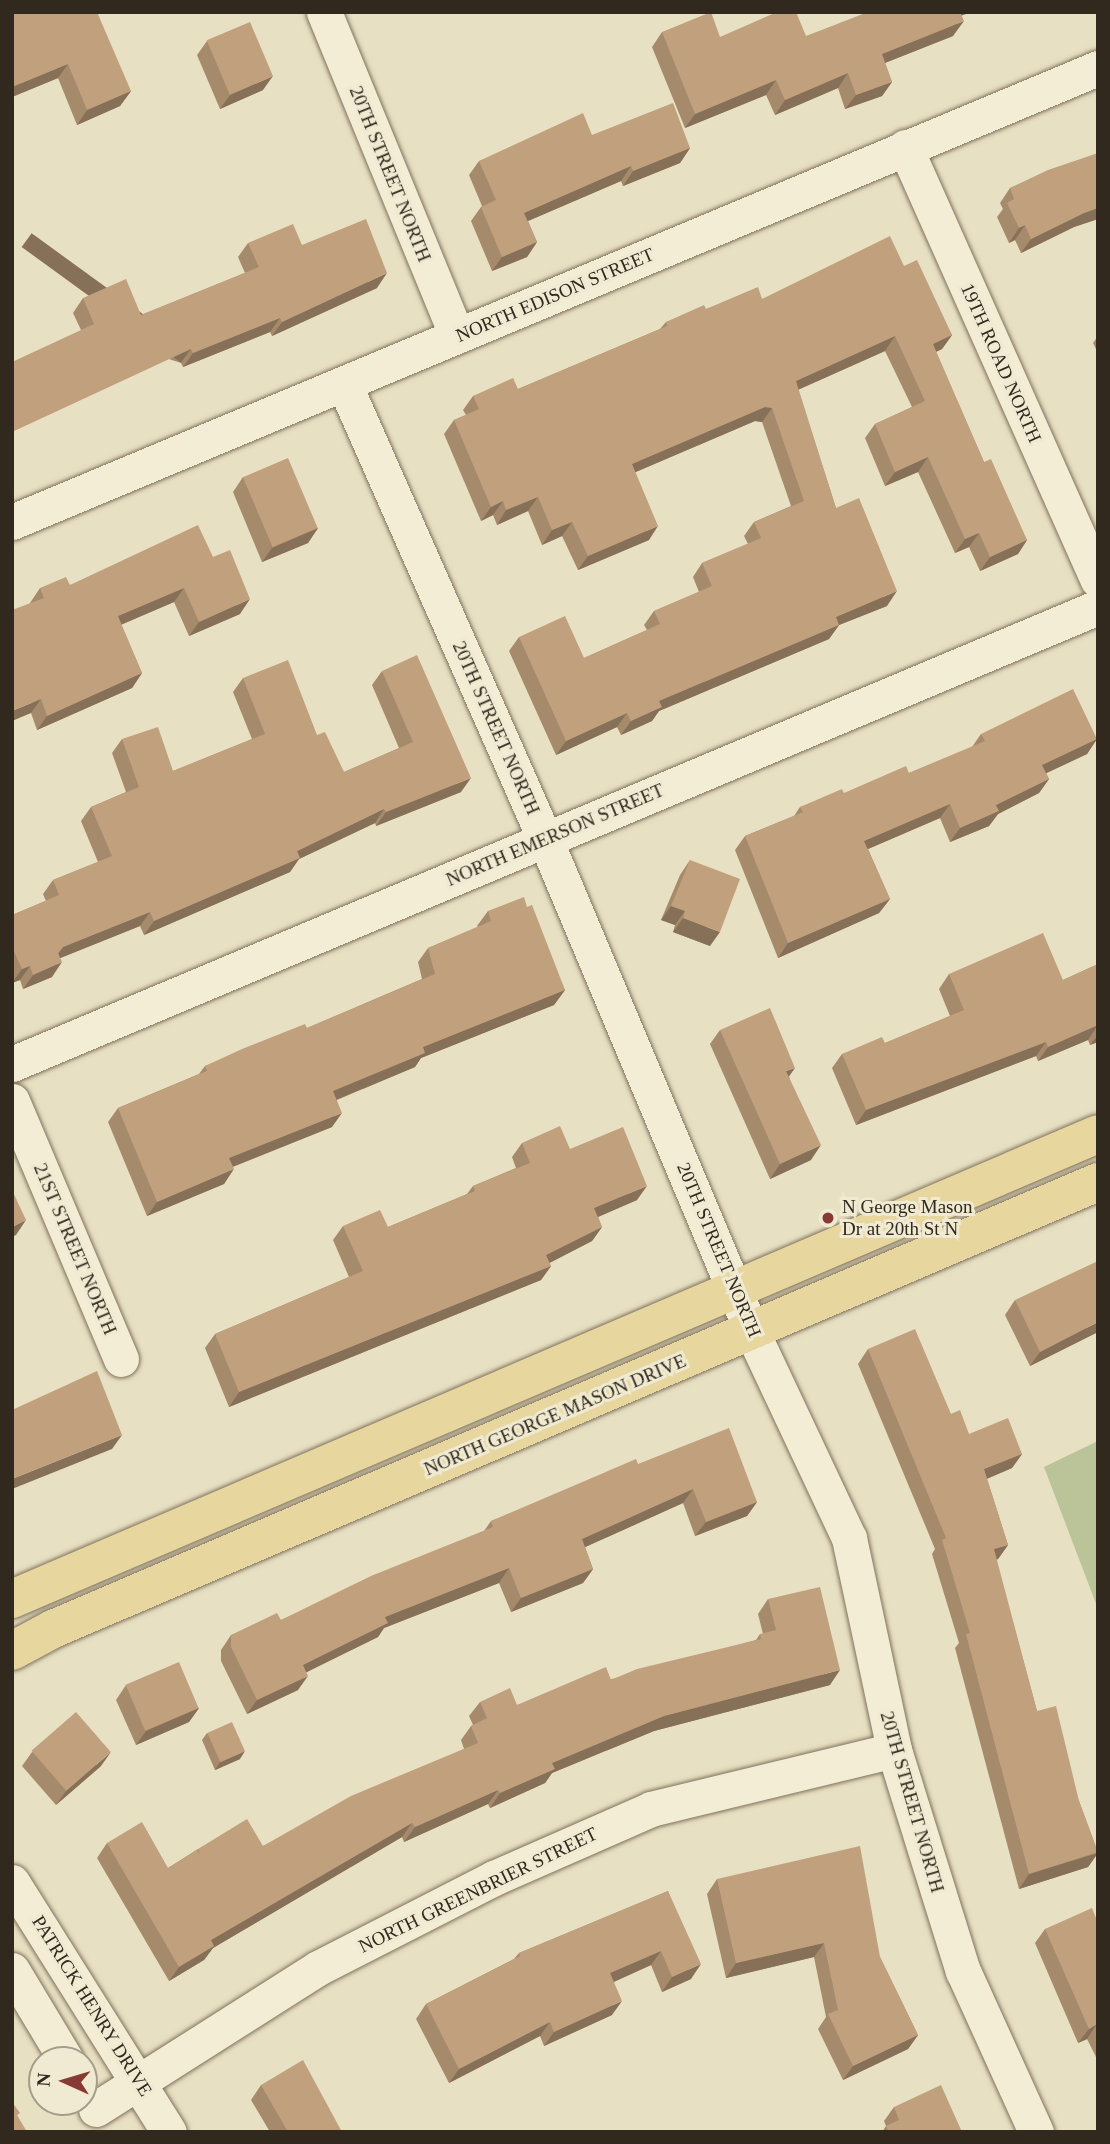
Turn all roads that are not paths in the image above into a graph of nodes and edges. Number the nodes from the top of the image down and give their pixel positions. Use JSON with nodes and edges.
{"nodes":[{"id":1,"x":324,"y":12,"type":"edge"},
{"id":2,"x":1098,"y":68,"type":"edge"},
{"id":3,"x":905,"y":147,"type":"junction"},
{"id":4,"x":457,"y":336,"type":"junction"},
{"id":5,"x":345,"y":386,"type":"junction"},
{"id":6,"x":12,"y":522,"type":"edge"},
{"id":7,"x":1098,"y":580,"type":"edge"},
{"id":8,"x":1098,"y":607,"type":"edge"},
{"id":9,"x":545,"y":839,"type":"junction"},
{"id":10,"x":12,"y":1064,"type":"edge"},
{"id":11,"x":12,"y":1101,"type":"edge"},
{"id":12,"x":1098,"y":1134,"type":"edge"},
{"id":13,"x":1098,"y":1182,"type":"edge"},
{"id":14,"x":736,"y":1288,"type":"junction"},
{"id":15,"x":752,"y":1332,"type":"junction"},
{"id":16,"x":121,"y":1359,"type":"dead end"},
{"id":17,"x":12,"y":1599,"type":"edge"},
{"id":18,"x":12,"y":1651,"type":"edge"},
{"id":19,"x":894,"y":1750,"type":"junction"},
{"id":20,"x":12,"y":1882,"type":"edge"},
{"id":21,"x":12,"y":1970,"type":"edge"},
{"id":22,"x":58,"y":2046,"type":"edge"},
{"id":23,"x":138,"y":2081,"type":"junction"},
{"id":24,"x":98,"y":2109,"type":"edge"},
{"id":25,"x":169,"y":2132,"type":"edge"},
{"id":26,"x":1036,"y":2132,"type":"edge"}],
"edges":[{"from":1,"to":4,"type":"street","name":"20TH STREET NORTH"},
{"from":2,"to":3,"type":"street","name":"NORTH EDISON STREET"},
{"from":3,"to":4,"type":"street","name":"NORTH EDISON STREET"},
{"from":3,"to":7,"type":"street","name":"19TH ROAD NORTH"},
{"from":4,"to":5,"type":"street","name":"NORTH EDISON STREET"},
{"from":5,"to":6,"type":"street","name":"NORTH EDISON STREET"},
{"from":5,"to":9,"type":"street","name":"20TH STREET NORTH"},
{"from":8,"to":9,"type":"street","name":"NORTH EMERSON STREET"},
{"from":9,"to":10,"type":"street","name":"NORTH EMERSON STREET"},
{"from":9,"to":14,"type":"street","name":"20TH STREET NORTH"},
{"from":11,"to":16,"type":"street","name":"21ST STREET NORTH"},
{"from":12,"to":14,"type":"main road"},
{"from":13,"to":15,"type":"main road","name":"NORTH GEORGE MASON DRIVE"},
{"from":14,"to":15,"type":"street","name":"20TH STREET NORTH"},
{"from":14,"to":17,"type":"main road"},
{"from":15,"to":18,"type":"main road","name":"NORTH GEORGE MASON DRIVE"},
{"from":15,"to":19,"type":"street","name":"20TH STREET NORTH"},
{"from":19,"to":23,"type":"street","name":"NORTH GREENBRIER STREET"},
{"from":19,"to":26,"type":"street","name":"20TH STREET NORTH"},
{"from":20,"to":23,"type":"street","name":"PATRICK HENRY DRIVE"},
{"from":21,"to":22,"type":"street"},
{"from":23,"to":24,"type":"street","name":"NORTH GREENBRIER STREET"},
{"from":23,"to":25,"type":"street","name":"PATRICK HENRY DRIVE"}]}
